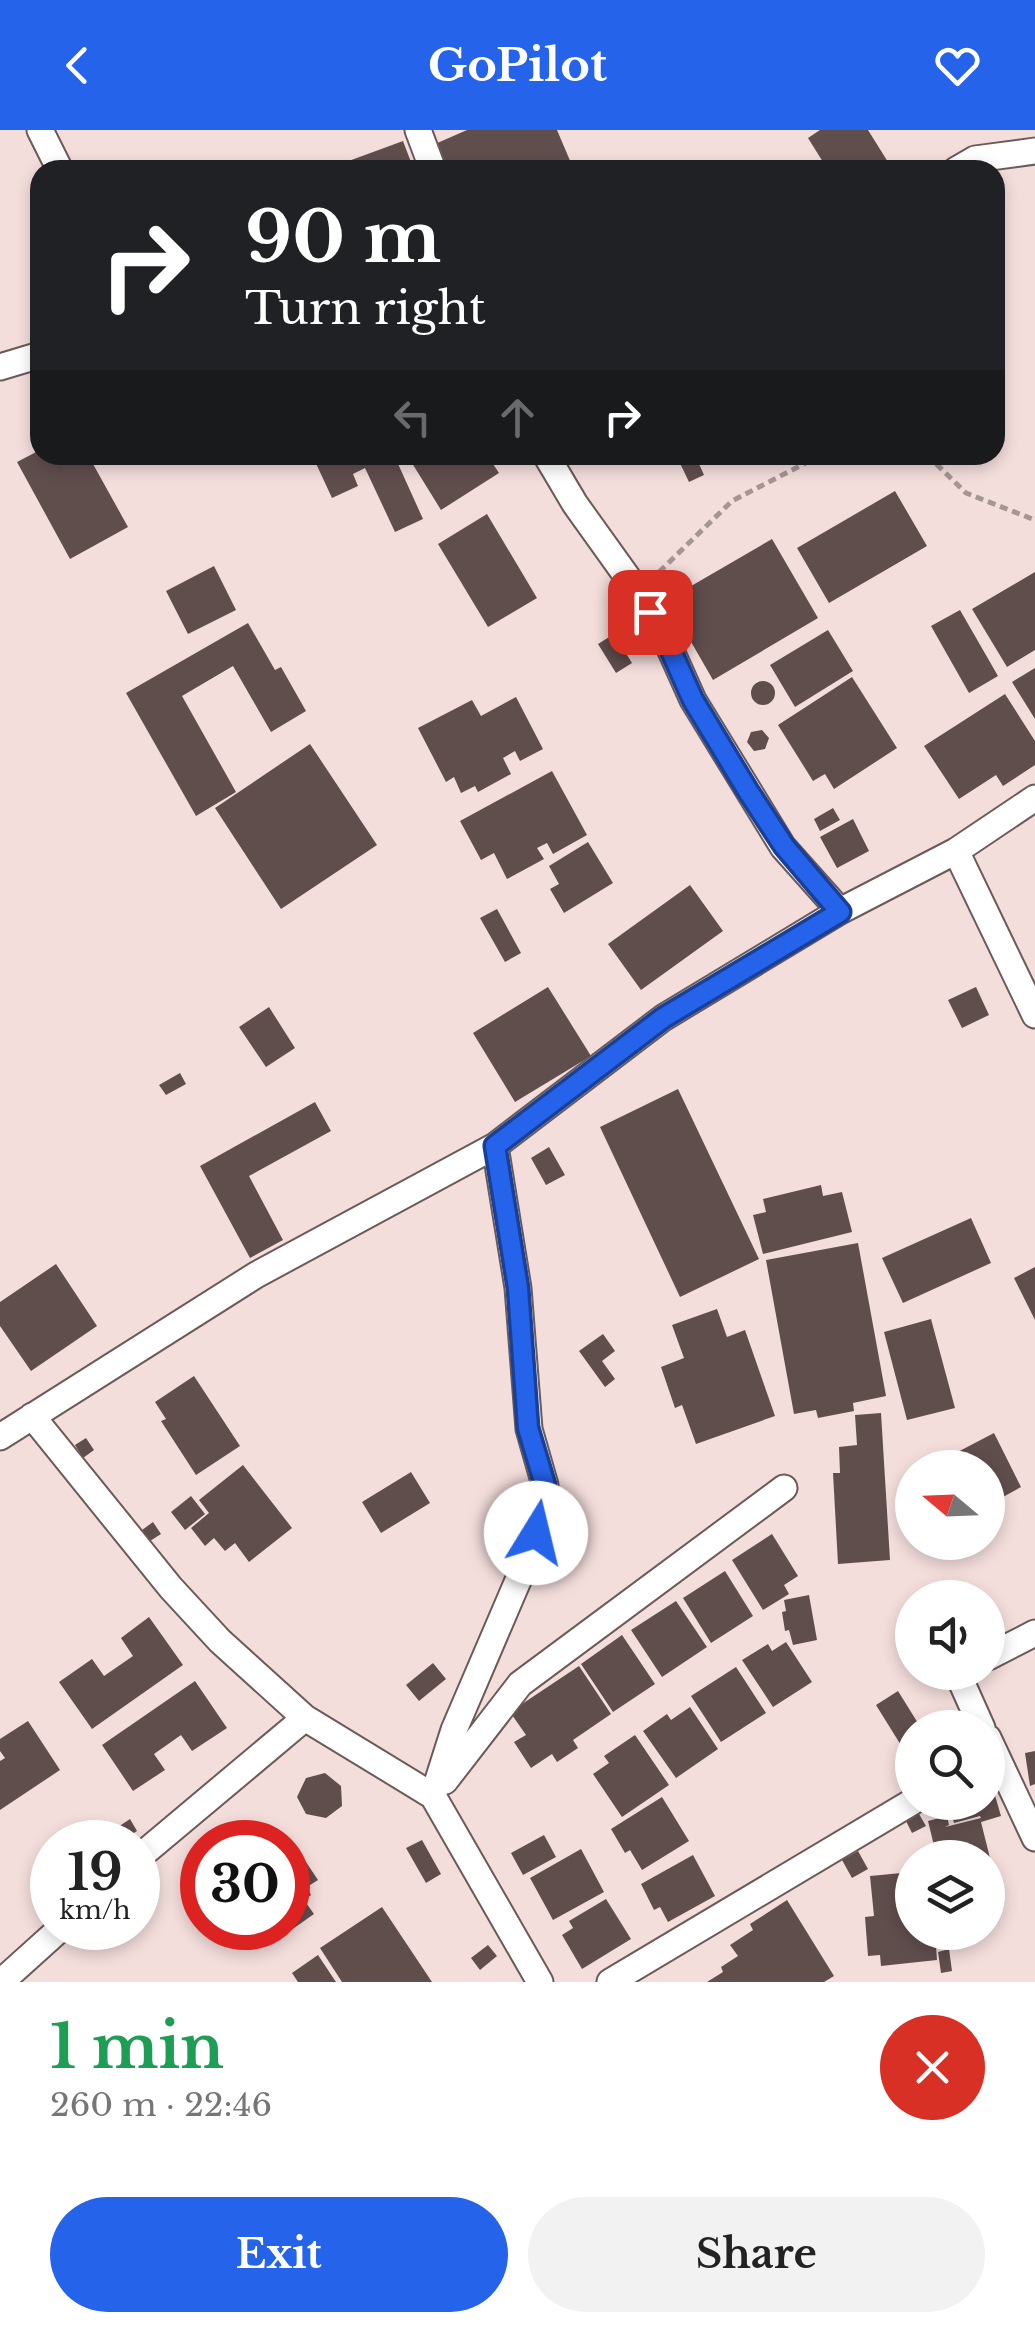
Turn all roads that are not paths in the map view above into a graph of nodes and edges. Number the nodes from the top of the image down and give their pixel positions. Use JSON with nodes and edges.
{"nodes":[{"id":1,"x":40,"y":130,"type":"edge"},
{"id":2,"x":418,"y":130,"type":"edge"},
{"id":3,"x":1035,"y":150,"type":"edge"},
{"id":4,"x":55,"y":160,"type":"edge"},
{"id":5,"x":428,"y":160,"type":"edge"},
{"id":6,"x":973,"y":160,"type":"edge"},
{"id":7,"x":30,"y":358,"type":"edge"},
{"id":8,"x":0,"y":366,"type":"edge"},
{"id":9,"x":552,"y":465,"type":"edge"},
{"id":10,"x":1035,"y":798,"type":"edge"},
{"id":11,"x":956,"y":851,"type":"junction"},
{"id":12,"x":840,"y":912,"type":"junction"},
{"id":13,"x":1035,"y":1015,"type":"edge"},
{"id":14,"x":495,"y":1146,"type":"junction"},
{"id":15,"x":32,"y":1416,"type":"junction"},
{"id":16,"x":0,"y":1437,"type":"edge"},
{"id":17,"x":784,"y":1488,"type":"dead end"},
{"id":18,"x":1035,"y":1633,"type":"edge"},
{"id":19,"x":1005,"y":1648,"type":"edge"},
{"id":20,"x":305,"y":1718,"type":"junction"},
{"id":21,"x":1005,"y":1780,"type":"edge"},
{"id":22,"x":433,"y":1796,"type":"junction"},
{"id":23,"x":895,"y":1812,"type":"edge"},
{"id":24,"x":1035,"y":1838,"type":"edge"},
{"id":25,"x":160,"y":1840,"type":"edge"},
{"id":26,"x":37,"y":1950,"type":"edge"},
{"id":27,"x":1,"y":1982,"type":"edge"},
{"id":28,"x":540,"y":1982,"type":"edge"},
{"id":29,"x":610,"y":1982,"type":"edge"}],
"edges":[{"from":1,"to":4,"type":"street"},
{"from":2,"to":5,"type":"street"},
{"from":3,"to":6,"type":"street"},
{"from":7,"to":8,"type":"street"},
{"from":9,"to":12,"type":"street"},
{"from":10,"to":11,"type":"street"},
{"from":11,"to":12,"type":"street"},
{"from":11,"to":13,"type":"street"},
{"from":12,"to":14,"type":"street"},
{"from":14,"to":15,"type":"street"},
{"from":14,"to":22,"type":"street"},
{"from":15,"to":16,"type":"street"},
{"from":15,"to":20,"type":"street"},
{"from":17,"to":22,"type":"street"},
{"from":18,"to":19,"type":"street"},
{"from":20,"to":22,"type":"street"},
{"from":20,"to":25,"type":"street"},
{"from":21,"to":24,"type":"street"},
{"from":22,"to":28,"type":"street"},
{"from":23,"to":29,"type":"street"},
{"from":26,"to":27,"type":"street"}]}
